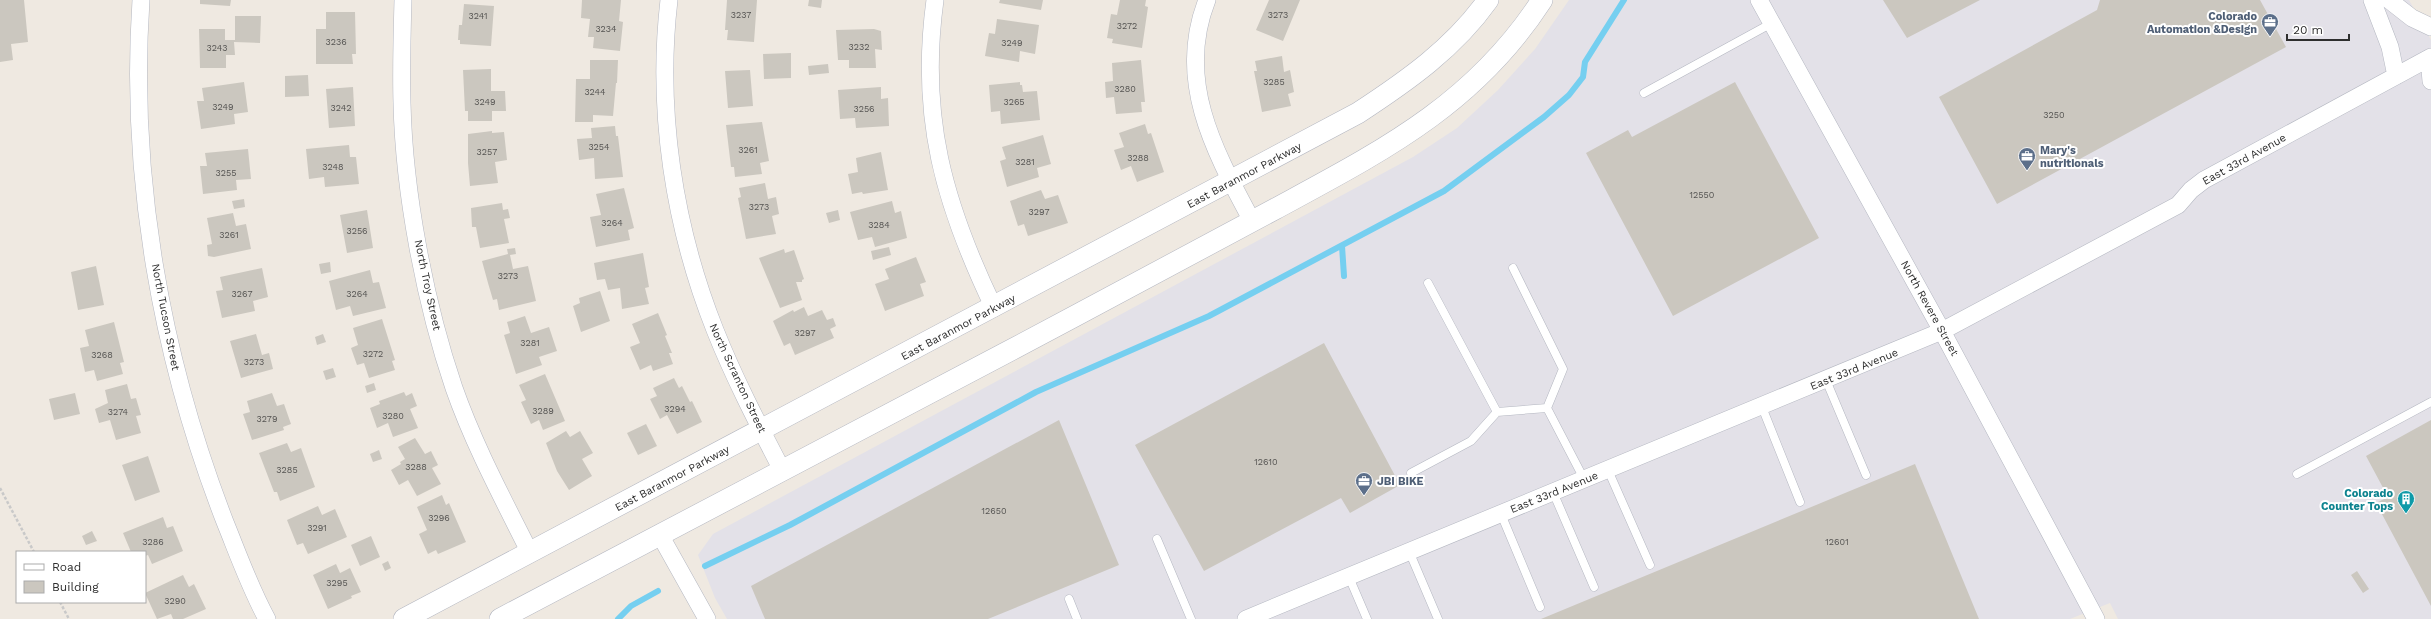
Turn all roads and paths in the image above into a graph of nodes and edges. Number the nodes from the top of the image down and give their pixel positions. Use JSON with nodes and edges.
{"nodes":[{"id":1,"x":141,"y":0,"type":"edge"},
{"id":2,"x":403,"y":0,"type":"edge"},
{"id":3,"x":668,"y":0,"type":"edge"},
{"id":4,"x":935,"y":0,"type":"edge"},
{"id":5,"x":1207,"y":0,"type":"edge"},
{"id":6,"x":1488,"y":0,"type":"edge"},
{"id":7,"x":1542,"y":0,"type":"edge"},
{"id":8,"x":1760,"y":0,"type":"edge"},
{"id":9,"x":2372,"y":0,"type":"edge"},
{"id":10,"x":2389,"y":0,"type":"edge"},
{"id":11,"x":1772,"y":23,"type":"junction"},
{"id":12,"x":2431,"y":27,"type":"edge"},
{"id":13,"x":2430,"y":58,"type":"edge"},
{"id":14,"x":2396,"y":76,"type":"junction"},
{"id":15,"x":2431,"y":81,"type":"edge"},
{"id":16,"x":1644,"y":93,"type":"dead end"},
{"id":17,"x":1231,"y":182,"type":"junction"},
{"id":18,"x":1252,"y":221,"type":"junction"},
{"id":19,"x":1513,"y":268,"type":"dead end"},
{"id":20,"x":1428,"y":283,"type":"dead end"},
{"id":21,"x":994,"y":308,"type":"junction"},
{"id":22,"x":1942,"y":331,"type":"junction"},
{"id":23,"x":1826,"y":380,"type":"junction"},
{"id":24,"x":2431,"y":402,"type":"edge"},
{"id":25,"x":1762,"y":407,"type":"junction"},
{"id":26,"x":1548,"y":408,"type":"junction"},
{"id":27,"x":1497,"y":412,"type":"junction"},
{"id":28,"x":761,"y":430,"type":"junction"},
{"id":29,"x":782,"y":470,"type":"junction"},
{"id":30,"x":1608,"y":470,"type":"junction"},
{"id":31,"x":1411,"y":473,"type":"dead end"},
{"id":32,"x":2297,"y":474,"type":"dead end"},
{"id":33,"x":1866,"y":475,"type":"dead end"},
{"id":34,"x":1584,"y":479,"type":"junction"},
{"id":35,"x":0,"y":488,"type":"edge"},
{"id":36,"x":1554,"y":492,"type":"junction"},
{"id":37,"x":1800,"y":502,"type":"dead end"},
{"id":38,"x":1501,"y":514,"type":"junction"},
{"id":39,"x":660,"y":535,"type":"junction"},
{"id":40,"x":1157,"y":539,"type":"dead end"},
{"id":41,"x":33,"y":551,"type":"edge"},
{"id":42,"x":1409,"y":551,"type":"junction"},
{"id":43,"x":530,"y":553,"type":"junction"},
{"id":44,"x":1650,"y":564,"type":"dead end"},
{"id":45,"x":1349,"y":576,"type":"junction"},
{"id":46,"x":1594,"y":587,"type":"dead end"},
{"id":47,"x":1069,"y":599,"type":"dead end"},
{"id":48,"x":61,"y":603,"type":"edge"},
{"id":49,"x":1540,"y":607,"type":"dead end"},
{"id":50,"x":69,"y":619,"type":"edge"},
{"id":51,"x":267,"y":619,"type":"edge"},
{"id":52,"x":404,"y":619,"type":"edge"},
{"id":53,"x":500,"y":619,"type":"edge"},
{"id":54,"x":707,"y":619,"type":"edge"},
{"id":55,"x":1077,"y":619,"type":"edge"},
{"id":56,"x":1191,"y":619,"type":"edge"},
{"id":57,"x":1246,"y":619,"type":"edge"},
{"id":58,"x":1367,"y":619,"type":"edge"},
{"id":59,"x":1438,"y":619,"type":"edge"},
{"id":60,"x":2096,"y":619,"type":"edge"}],
"edges":[{"from":1,"to":51,"type":"street","name":"North Tucson Street"},
{"from":2,"to":43,"type":"street","name":"North Troy Street"},
{"from":3,"to":28,"type":"street","name":"North Scranton Street"},
{"from":4,"to":21,"type":"street"},
{"from":5,"to":17,"type":"street"},
{"from":6,"to":17,"type":"street","name":"East Baranmor Parkway"},
{"from":7,"to":18,"type":"street"},
{"from":8,"to":11,"type":"street","name":"North Revere Street"},
{"from":9,"to":14,"type":"street"},
{"from":10,"to":12,"type":"street"},
{"from":11,"to":16,"type":"lane"},
{"from":11,"to":22,"type":"street","name":"North Revere Street"},
{"from":13,"to":14,"type":"street","name":"East 33rd Avenue"},
{"from":13,"to":15,"type":"street"},
{"from":14,"to":22,"type":"street","name":"East 33rd Avenue"},
{"from":17,"to":18,"type":"street"},
{"from":17,"to":21,"type":"street","name":"East Baranmor Parkway"},
{"from":18,"to":29,"type":"street"},
{"from":19,"to":26,"type":"lane"},
{"from":20,"to":27,"type":"lane"},
{"from":21,"to":28,"type":"street","name":"East Baranmor Parkway"},
{"from":22,"to":23,"type":"street","name":"East 33rd Avenue"},
{"from":22,"to":60,"type":"street","name":"North Revere Street"},
{"from":23,"to":25,"type":"street","name":"East 33rd Avenue"},
{"from":23,"to":33,"type":"lane"},
{"from":24,"to":32,"type":"lane"},
{"from":25,"to":30,"type":"street","name":"East 33rd Avenue"},
{"from":25,"to":37,"type":"lane"},
{"from":26,"to":27,"type":"lane"},
{"from":26,"to":34,"type":"lane"},
{"from":27,"to":31,"type":"lane"},
{"from":28,"to":29,"type":"street","name":"North Scranton Street"},
{"from":28,"to":43,"type":"street","name":"East Baranmor Parkway"},
{"from":29,"to":39,"type":"street"},
{"from":30,"to":34,"type":"street","name":"East 33rd Avenue"},
{"from":30,"to":44,"type":"lane"},
{"from":34,"to":36,"type":"street","name":"East 33rd Avenue"},
{"from":35,"to":41,"type":"path"},
{"from":36,"to":38,"type":"street","name":"East 33rd Avenue"},
{"from":36,"to":46,"type":"lane"},
{"from":38,"to":42,"type":"street","name":"East 33rd Avenue"},
{"from":38,"to":49,"type":"lane"},
{"from":39,"to":53,"type":"street"},
{"from":39,"to":54,"type":"street"},
{"from":40,"to":56,"type":"lane"},
{"from":42,"to":45,"type":"street","name":"East 33rd Avenue"},
{"from":42,"to":59,"type":"lane"},
{"from":43,"to":52,"type":"street","name":"East Baranmor Parkway"},
{"from":45,"to":57,"type":"street","name":"East 33rd Avenue"},
{"from":45,"to":58,"type":"lane"},
{"from":47,"to":55,"type":"lane"},
{"from":48,"to":50,"type":"path"}]}
